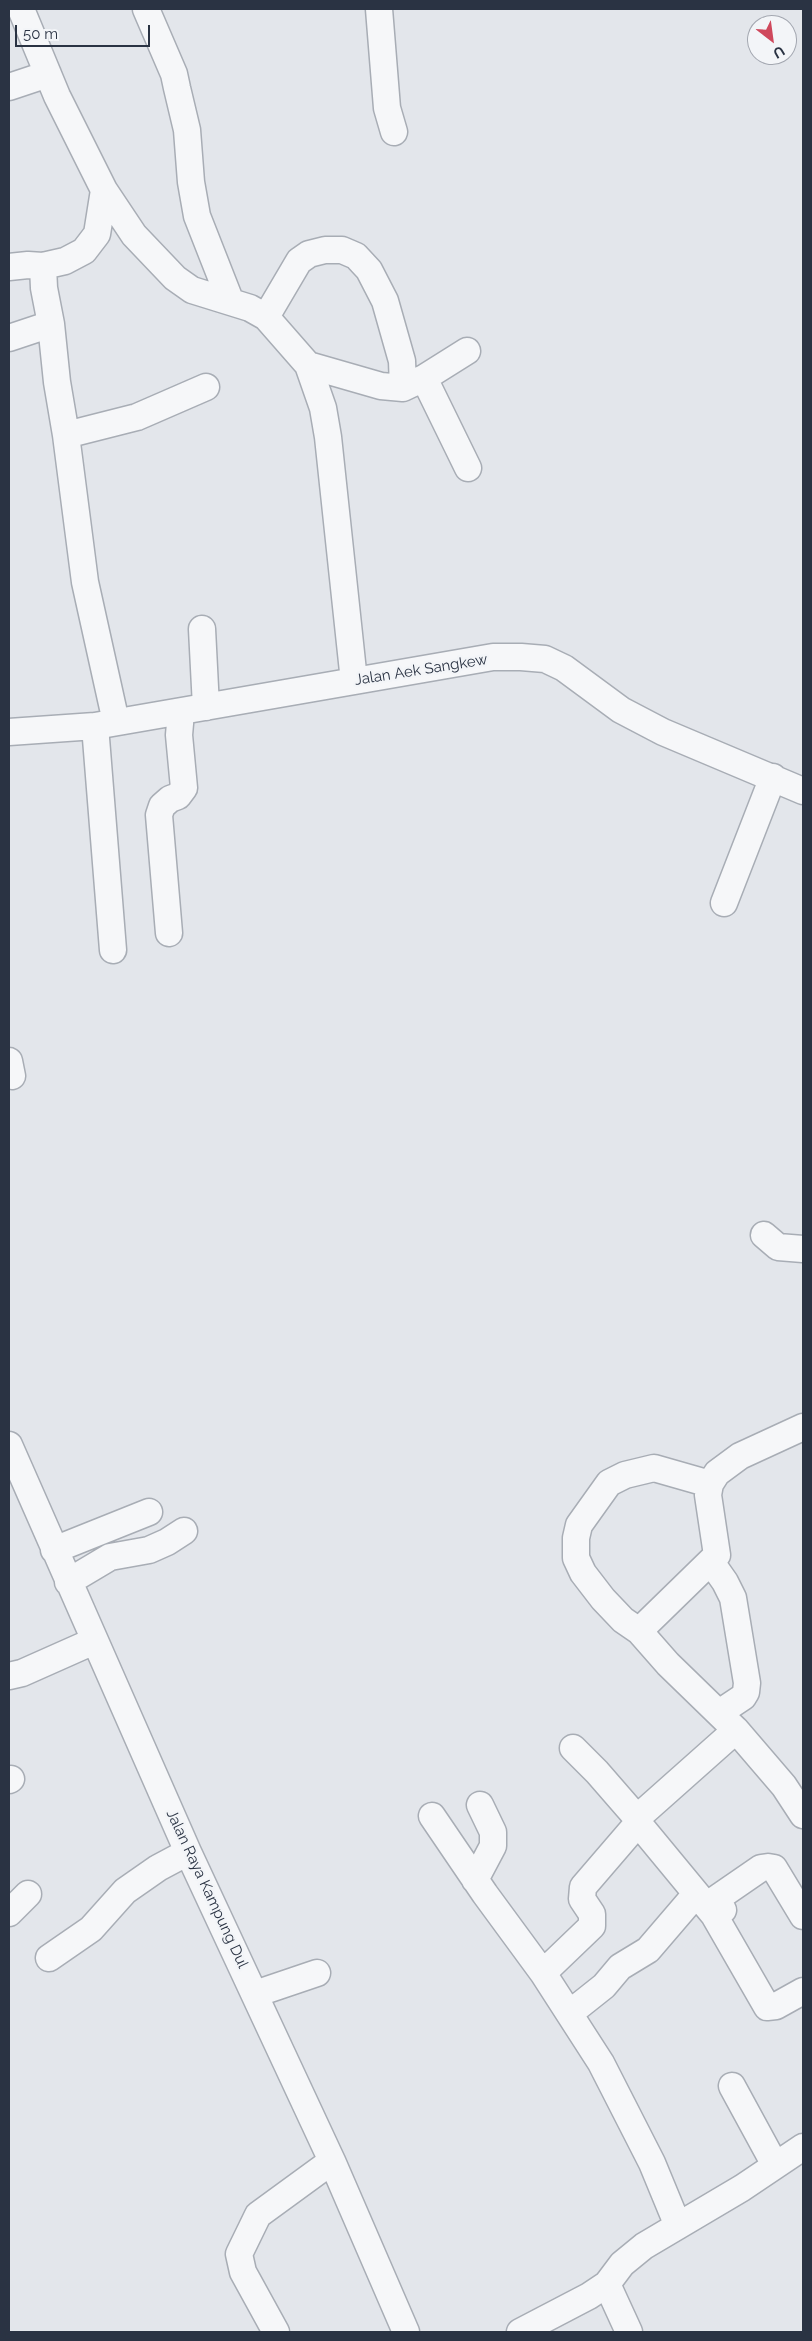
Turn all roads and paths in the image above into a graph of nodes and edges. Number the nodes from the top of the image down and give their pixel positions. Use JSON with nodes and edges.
{"nodes":[{"id":1,"x":20,"y":9,"type":"edge"},
{"id":2,"x":146,"y":9,"type":"edge"},
{"id":3,"x":378,"y":9,"type":"edge"},
{"id":4,"x":48,"y":74,"type":"junction"},
{"id":5,"x":9,"y":87,"type":"edge"},
{"id":6,"x":394,"y":132,"type":"dead end"},
{"id":7,"x":104,"y":190,"type":"junction"},
{"id":8,"x":43,"y":266,"type":"junction"},
{"id":9,"x":9,"y":267,"type":"edge"},
{"id":10,"x":230,"y":300,"type":"junction"},
{"id":11,"x":266,"y":317,"type":"junction"},
{"id":12,"x":51,"y":324,"type":"junction"},
{"id":13,"x":9,"y":338,"type":"edge"},
{"id":14,"x":467,"y":352,"type":"dead end"},
{"id":15,"x":308,"y":364,"type":"junction"},
{"id":16,"x":414,"y":383,"type":"junction"},
{"id":17,"x":206,"y":387,"type":"dead end"},
{"id":18,"x":66,"y":435,"type":"junction"},
{"id":19,"x":468,"y":468,"type":"dead end"},
{"id":20,"x":202,"y":629,"type":"dead end"},
{"id":21,"x":354,"y":681,"type":"junction"},
{"id":22,"x":193,"y":709,"type":"junction"},
{"id":23,"x":106,"y":724,"type":"junction"},
{"id":24,"x":9,"y":732,"type":"edge"},
{"id":25,"x":773,"y":777,"type":"junction"},
{"id":26,"x":803,"y":791,"type":"edge"},
{"id":27,"x":724,"y":904,"type":"dead end"},
{"id":28,"x":169,"y":933,"type":"dead end"},
{"id":29,"x":113,"y":950,"type":"dead end"},
{"id":30,"x":764,"y":1235,"type":"dead end"},
{"id":31,"x":803,"y":1249,"type":"edge"},
{"id":32,"x":803,"y":1427,"type":"edge"},
{"id":33,"x":9,"y":1446,"type":"edge"},
{"id":34,"x":710,"y":1484,"type":"junction"},
{"id":35,"x":149,"y":1512,"type":"dead end"},
{"id":36,"x":184,"y":1531,"type":"dead end"},
{"id":37,"x":54,"y":1550,"type":"junction"},
{"id":38,"x":711,"y":1562,"type":"junction"},
{"id":39,"x":68,"y":1582,"type":"junction"},
{"id":40,"x":639,"y":1631,"type":"junction"},
{"id":41,"x":94,"y":1641,"type":"junction"},
{"id":42,"x":9,"y":1676,"type":"edge"},
{"id":43,"x":727,"y":1722,"type":"junction"},
{"id":44,"x":572,"y":1748,"type":"dead end"},
{"id":45,"x":480,"y":1805,"type":"dead end"},
{"id":46,"x":803,"y":1815,"type":"edge"},
{"id":47,"x":432,"y":1816,"type":"dead end"},
{"id":48,"x":638,"y":1821,"type":"junction"},
{"id":49,"x":188,"y":1852,"type":"junction"},
{"id":50,"x":475,"y":1880,"type":"junction"},
{"id":51,"x":28,"y":1894,"type":"dead end"},
{"id":52,"x":696,"y":1894,"type":"junction"},
{"id":53,"x":9,"y":1912,"type":"edge"},
{"id":54,"x":714,"y":1915,"type":"junction"},
{"id":55,"x":803,"y":1916,"type":"edge"},
{"id":56,"x":49,"y":1958,"type":"dead end"},
{"id":57,"x":317,"y":1973,"type":"dead end"},
{"id":58,"x":543,"y":1973,"type":"junction"},
{"id":59,"x":803,"y":1991,"type":"edge"},
{"id":60,"x":255,"y":1994,"type":"junction"},
{"id":61,"x":570,"y":2013,"type":"junction"},
{"id":62,"x":732,"y":2086,"type":"dead end"},
{"id":63,"x":803,"y":2147,"type":"edge"},
{"id":64,"x":332,"y":2161,"type":"junction"},
{"id":65,"x":775,"y":2165,"type":"junction"},
{"id":66,"x":678,"y":2226,"type":"junction"},
{"id":67,"x":607,"y":2284,"type":"junction"},
{"id":68,"x":276,"y":2332,"type":"edge"},
{"id":69,"x":406,"y":2332,"type":"edge"},
{"id":70,"x":520,"y":2332,"type":"edge"},
{"id":71,"x":629,"y":2332,"type":"edge"}],
"edges":[{"from":1,"to":4,"type":"street"},
{"from":2,"to":10,"type":"street"},
{"from":3,"to":6,"type":"street"},
{"from":4,"to":5,"type":"street"},
{"from":4,"to":7,"type":"street"},
{"from":7,"to":8,"type":"street"},
{"from":7,"to":10,"type":"street"},
{"from":8,"to":9,"type":"street"},
{"from":8,"to":12,"type":"street"},
{"from":10,"to":11,"type":"street"},
{"from":11,"to":15,"type":"street"},
{"from":11,"to":16,"type":"street"},
{"from":12,"to":13,"type":"street"},
{"from":12,"to":18,"type":"street"},
{"from":14,"to":16,"type":"street"},
{"from":15,"to":16,"type":"street"},
{"from":15,"to":21,"type":"street"},
{"from":16,"to":19,"type":"street"},
{"from":17,"to":18,"type":"street"},
{"from":18,"to":23,"type":"street"},
{"from":20,"to":22,"type":"street"},
{"from":21,"to":22,"type":"street","name":"Jalan Aek Sangkew"},
{"from":21,"to":25,"type":"street","name":"Jalan Aek Sangkew"},
{"from":22,"to":23,"type":"street","name":"Jalan Aek Sangkew"},
{"from":22,"to":28,"type":"street"},
{"from":23,"to":24,"type":"street","name":"Jalan Aek Sangkew"},
{"from":23,"to":29,"type":"street"},
{"from":25,"to":26,"type":"street","name":"Jalan Aek Sangkew"},
{"from":25,"to":27,"type":"street"},
{"from":30,"to":31,"type":"street"},
{"from":32,"to":34,"type":"street"},
{"from":33,"to":37,"type":"street","name":"Jalan Raya Kampung Dul"},
{"from":34,"to":38,"type":"street"},
{"from":34,"to":40,"type":"street"},
{"from":35,"to":37,"type":"street"},
{"from":36,"to":39,"type":"street"},
{"from":37,"to":39,"type":"street","name":"Jalan Raya Kampung Dul"},
{"from":38,"to":40,"type":"street"},
{"from":38,"to":43,"type":"street"},
{"from":39,"to":41,"type":"street","name":"Jalan Raya Kampung Dul"},
{"from":40,"to":43,"type":"street"},
{"from":41,"to":42,"type":"street"},
{"from":41,"to":49,"type":"street","name":"Jalan Raya Kampung Dul"},
{"from":43,"to":46,"type":"street"},
{"from":43,"to":48,"type":"street"},
{"from":44,"to":48,"type":"street"},
{"from":45,"to":50,"type":"street"},
{"from":47,"to":50,"type":"street"},
{"from":48,"to":52,"type":"street"},
{"from":48,"to":58,"type":"street"},
{"from":49,"to":56,"type":"street"},
{"from":49,"to":60,"type":"street","name":"Jalan Raya Kampung Dul"},
{"from":50,"to":58,"type":"street"},
{"from":51,"to":53,"type":"street"},
{"from":52,"to":54,"type":"street"},
{"from":52,"to":61,"type":"street"},
{"from":54,"to":55,"type":"street"},
{"from":54,"to":59,"type":"street"},
{"from":57,"to":60,"type":"street"},
{"from":58,"to":61,"type":"street"},
{"from":60,"to":64,"type":"street","name":"Jalan Raya Kampung Dul"},
{"from":61,"to":66,"type":"street"},
{"from":62,"to":65,"type":"street"},
{"from":63,"to":65,"type":"street"},
{"from":64,"to":68,"type":"street"},
{"from":64,"to":69,"type":"street","name":"Jalan Raya Kampung Dul"},
{"from":65,"to":66,"type":"street"},
{"from":66,"to":67,"type":"street"},
{"from":67,"to":70,"type":"street"},
{"from":67,"to":71,"type":"street"}]}
